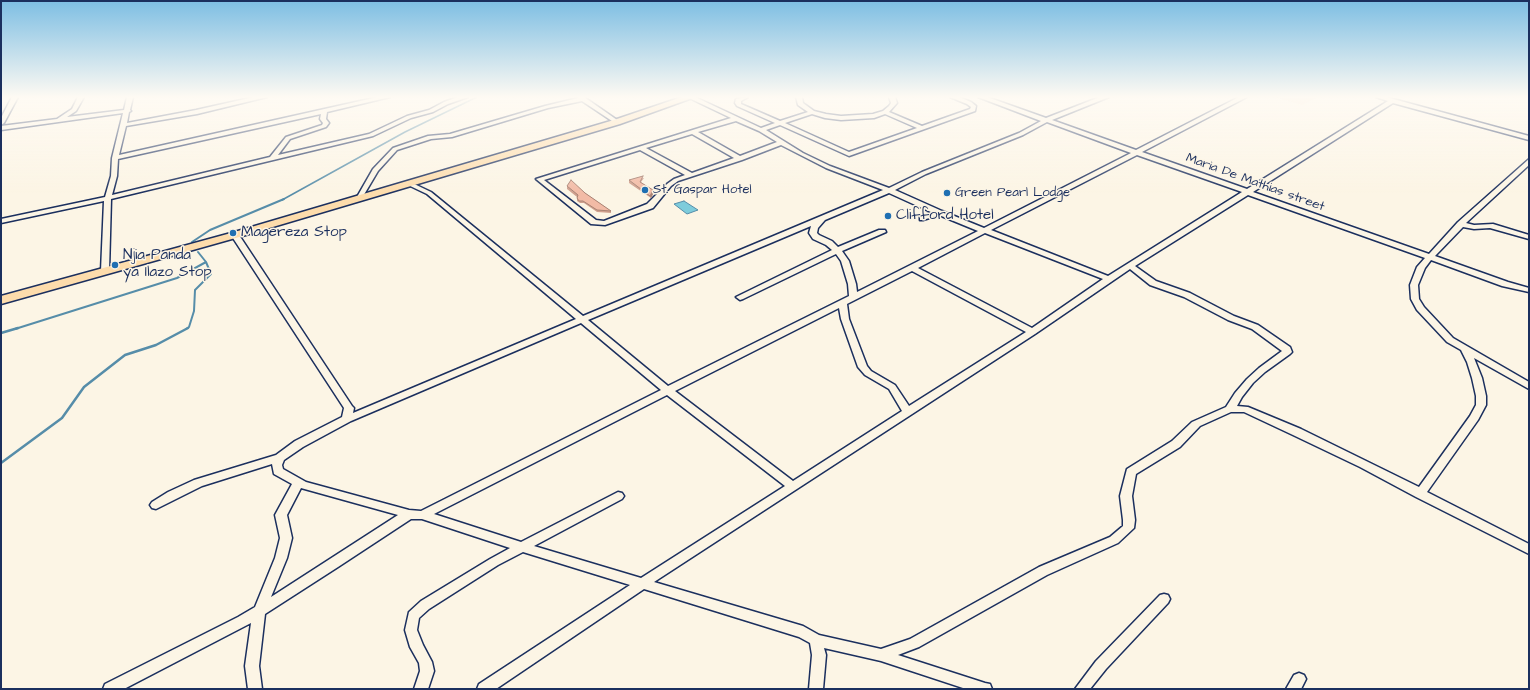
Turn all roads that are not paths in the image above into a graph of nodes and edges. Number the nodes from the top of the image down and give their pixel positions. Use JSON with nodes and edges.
{"nodes":[{"id":1,"x":123,"y":129,"type":"edge"},
{"id":2,"x":243,"y":129,"type":"edge"},
{"id":3,"x":314,"y":129,"type":"edge"},
{"id":4,"x":385,"y":129,"type":"edge"},
{"id":5,"x":473,"y":129,"type":"edge"},
{"id":6,"x":592,"y":129,"type":"edge"},
{"id":7,"x":702,"y":129,"type":"edge"},
{"id":8,"x":795,"y":129,"type":"edge"},
{"id":9,"x":919,"y":129,"type":"edge"},
{"id":10,"x":1029,"y":129,"type":"edge"},
{"id":11,"x":1072,"y":129,"type":"edge"},
{"id":12,"x":1182,"y":129,"type":"edge"},
{"id":13,"x":1346,"y":129,"type":"edge"},
{"id":14,"x":1496,"y":129,"type":"edge"},
{"id":15,"x":761,"y":130,"type":"edge"},
{"id":16,"x":693,"y":132,"type":"junction"},
{"id":17,"x":1529,"y":138,"type":"edge"},
{"id":18,"x":783,"y":142,"type":"junction"},
{"id":19,"x":641,"y":148,"type":"junction"},
{"id":20,"x":1136,"y":153,"type":"junction"},
{"id":21,"x":115,"y":158,"type":"junction"},
{"id":22,"x":273,"y":158,"type":"junction"},
{"id":23,"x":740,"y":159,"type":"junction"},
{"id":24,"x":1527,"y":164,"type":"edge"},
{"id":25,"x":691,"y":175,"type":"junction"},
{"id":26,"x":408,"y":183,"type":"junction"},
{"id":27,"x":888,"y":190,"type":"junction"},
{"id":28,"x":1245,"y":192,"type":"junction"},
{"id":29,"x":360,"y":197,"type":"junction"},
{"id":30,"x":108,"y":198,"type":"junction"},
{"id":31,"x":940,"y":213,"type":"junction"},
{"id":32,"x":826,"y":215,"type":"junction"},
{"id":33,"x":923,"y":218,"type":"dead end"},
{"id":34,"x":1,"y":221,"type":"edge"},
{"id":35,"x":1462,"y":224,"type":"junction"},
{"id":36,"x":986,"y":230,"type":"junction"},
{"id":37,"x":882,"y":232,"type":"dead end"},
{"id":38,"x":235,"y":235,"type":"junction"},
{"id":39,"x":1529,"y":237,"type":"edge"},
{"id":40,"x":837,"y":250,"type":"junction"},
{"id":41,"x":1430,"y":257,"type":"junction"},
{"id":42,"x":1131,"y":266,"type":"junction"},
{"id":43,"x":911,"y":267,"type":"junction"},
{"id":44,"x":105,"y":272,"type":"junction"},
{"id":45,"x":1109,"y":279,"type":"junction"},
{"id":46,"x":1529,"y":290,"type":"edge"},
{"id":47,"x":740,"y":297,"type":"dead end"},
{"id":48,"x":853,"y":297,"type":"junction"},
{"id":49,"x":1,"y":300,"type":"edge"},
{"id":50,"x":843,"y":302,"type":"junction"},
{"id":51,"x":581,"y":320,"type":"junction"},
{"id":52,"x":1032,"y":332,"type":"junction"},
{"id":53,"x":1465,"y":350,"type":"junction"},
{"id":54,"x":1529,"y":386,"type":"edge"},
{"id":55,"x":668,"y":391,"type":"junction"},
{"id":56,"x":1230,"y":409,"type":"junction"},
{"id":57,"x":908,"y":412,"type":"junction"},
{"id":58,"x":346,"y":419,"type":"junction"},
{"id":59,"x":280,"y":458,"type":"junction"},
{"id":60,"x":298,"y":482,"type":"junction"},
{"id":61,"x":793,"y":486,"type":"junction"},
{"id":62,"x":1420,"y":494,"type":"junction"},
{"id":63,"x":618,"y":496,"type":"dead end"},
{"id":64,"x":156,"y":505,"type":"dead end"},
{"id":65,"x":409,"y":514,"type":"junction"},
{"id":66,"x":422,"y":515,"type":"junction"},
{"id":67,"x":521,"y":547,"type":"junction"},
{"id":68,"x":1529,"y":549,"type":"edge"},
{"id":69,"x":643,"y":583,"type":"junction"},
{"id":70,"x":1164,"y":599,"type":"dead end"},
{"id":71,"x":259,"y":610,"type":"junction"},
{"id":72,"x":816,"y":640,"type":"junction"},
{"id":73,"x":881,"y":654,"type":"junction"},
{"id":74,"x":110,"y":689,"type":"edge"},
{"id":75,"x":255,"y":689,"type":"edge"},
{"id":76,"x":421,"y":689,"type":"edge"},
{"id":77,"x":484,"y":689,"type":"edge"},
{"id":78,"x":816,"y":689,"type":"edge"},
{"id":79,"x":985,"y":689,"type":"edge"},
{"id":80,"x":1082,"y":689,"type":"edge"}],
"edges":[{"from":1,"to":21,"type":"street"},
{"from":2,"to":21,"type":"street"},
{"from":3,"to":22,"type":"street"},
{"from":4,"to":22,"type":"street"},
{"from":5,"to":29,"type":"street"},
{"from":6,"to":26,"type":"highway"},
{"from":7,"to":16,"type":"street"},
{"from":8,"to":9,"type":"street"},
{"from":10,"to":27,"type":"street"},
{"from":11,"to":20,"type":"street","name":"Maria De Mathias street"},
{"from":12,"to":20,"type":"street"},
{"from":13,"to":28,"type":"street"},
{"from":14,"to":17,"type":"street"},
{"from":15,"to":18,"type":"street"},
{"from":16,"to":19,"type":"street"},
{"from":16,"to":23,"type":"street"},
{"from":18,"to":23,"type":"street"},
{"from":18,"to":27,"type":"street"},
{"from":19,"to":25,"type":"street"},
{"from":19,"to":25,"type":"street"},
{"from":20,"to":28,"type":"street","name":"Maria De Mathias street"},
{"from":20,"to":36,"type":"street"},
{"from":21,"to":30,"type":"street"},
{"from":22,"to":30,"type":"street"},
{"from":23,"to":25,"type":"street"},
{"from":24,"to":35,"type":"street"},
{"from":26,"to":29,"type":"highway"},
{"from":26,"to":51,"type":"street"},
{"from":27,"to":31,"type":"street"},
{"from":27,"to":32,"type":"street"},
{"from":28,"to":41,"type":"street","name":"Maria De Mathias street"},
{"from":28,"to":42,"type":"street"},
{"from":29,"to":38,"type":"highway"},
{"from":30,"to":34,"type":"street"},
{"from":30,"to":44,"type":"street"},
{"from":31,"to":33,"type":"street"},
{"from":31,"to":36,"type":"street"},
{"from":32,"to":40,"type":"street"},
{"from":32,"to":51,"type":"street"},
{"from":35,"to":39,"type":"street"},
{"from":35,"to":41,"type":"street"},
{"from":36,"to":43,"type":"street"},
{"from":36,"to":45,"type":"street"},
{"from":37,"to":40,"type":"street"},
{"from":38,"to":44,"type":"highway"},
{"from":38,"to":58,"type":"street"},
{"from":40,"to":47,"type":"street"},
{"from":40,"to":48,"type":"street"},
{"from":41,"to":46,"type":"street","name":"Maria De Mathias street"},
{"from":41,"to":53,"type":"street"},
{"from":42,"to":45,"type":"street"},
{"from":42,"to":56,"type":"street"},
{"from":43,"to":48,"type":"street"},
{"from":43,"to":52,"type":"street"},
{"from":44,"to":49,"type":"highway"},
{"from":45,"to":52,"type":"street"},
{"from":48,"to":50,"type":"street"},
{"from":50,"to":55,"type":"street"},
{"from":50,"to":57,"type":"street"},
{"from":51,"to":55,"type":"street"},
{"from":51,"to":58,"type":"street"},
{"from":52,"to":57,"type":"street"},
{"from":53,"to":54,"type":"street"},
{"from":53,"to":62,"type":"street"},
{"from":55,"to":61,"type":"street"},
{"from":55,"to":66,"type":"street"},
{"from":56,"to":62,"type":"street"},
{"from":56,"to":73,"type":"street"},
{"from":57,"to":61,"type":"street"},
{"from":58,"to":59,"type":"street"},
{"from":59,"to":60,"type":"street"},
{"from":59,"to":64,"type":"street"},
{"from":60,"to":65,"type":"street"},
{"from":60,"to":71,"type":"street"},
{"from":61,"to":69,"type":"street"},
{"from":62,"to":68,"type":"street"},
{"from":63,"to":67,"type":"street"},
{"from":65,"to":66,"type":"street"},
{"from":65,"to":71,"type":"street"},
{"from":66,"to":67,"type":"street"},
{"from":67,"to":69,"type":"street"},
{"from":67,"to":76,"type":"street"},
{"from":69,"to":72,"type":"street"},
{"from":69,"to":77,"type":"street"},
{"from":70,"to":80,"type":"street"},
{"from":71,"to":74,"type":"street"},
{"from":71,"to":75,"type":"street"},
{"from":72,"to":73,"type":"street"},
{"from":72,"to":78,"type":"street"},
{"from":73,"to":79,"type":"street"}]}
